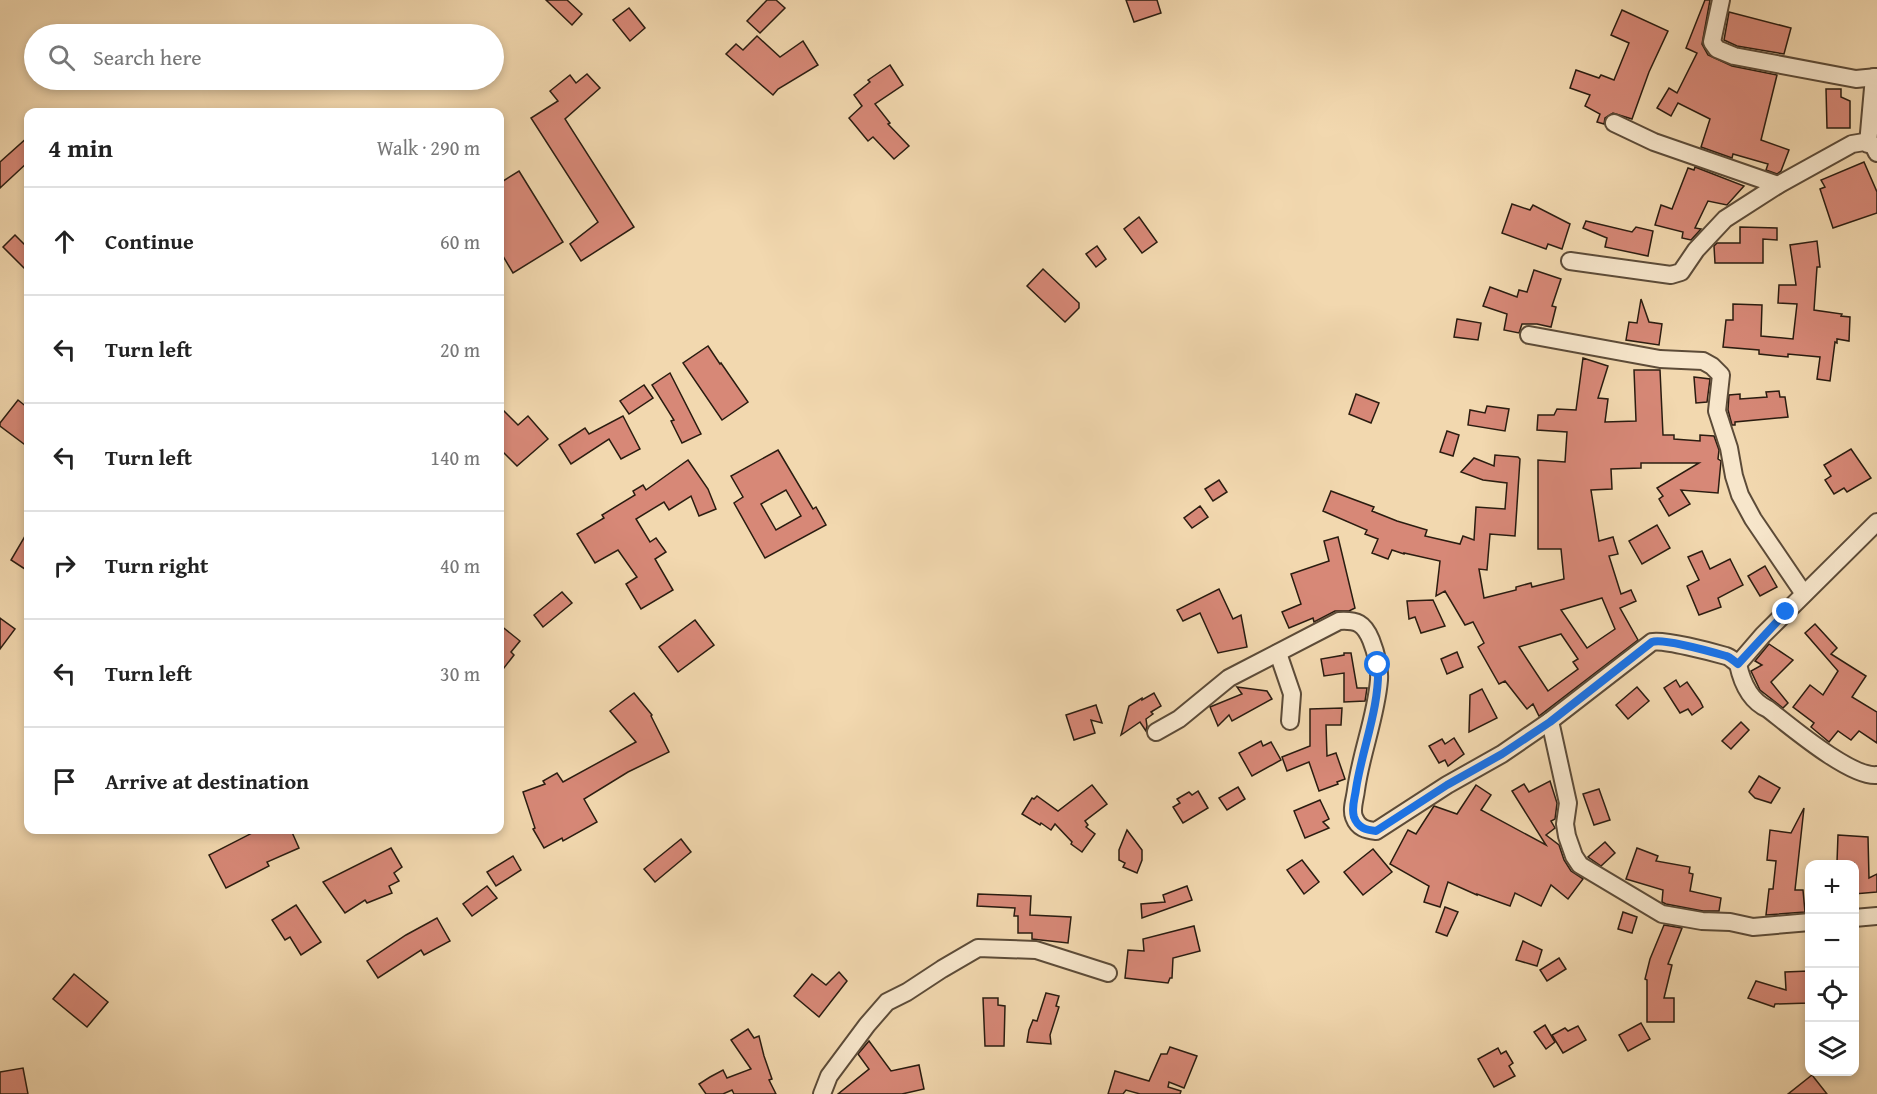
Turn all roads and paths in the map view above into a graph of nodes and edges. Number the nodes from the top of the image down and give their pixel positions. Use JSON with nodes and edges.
{"nodes":[{"id":1,"x":1721,"y":0,"type":"edge"},
{"id":2,"x":1875,"y":77,"type":"edge"},
{"id":3,"x":1614,"y":123,"type":"dead end"},
{"id":4,"x":1873,"y":148,"type":"edge"},
{"id":5,"x":1778,"y":185,"type":"junction"},
{"id":6,"x":1570,"y":261,"type":"dead end"},
{"id":7,"x":1529,"y":335,"type":"dead end"},
{"id":8,"x":1877,"y":522,"type":"edge"},
{"id":9,"x":1804,"y":594,"type":"junction"},
{"id":10,"x":1278,"y":653,"type":"junction"},
{"id":11,"x":1738,"y":664,"type":"junction"},
{"id":12,"x":1290,"y":721,"type":"dead end"},
{"id":13,"x":1550,"y":722,"type":"junction"},
{"id":14,"x":1156,"y":732,"type":"dead end"},
{"id":15,"x":1877,"y":775,"type":"edge"},
{"id":16,"x":1877,"y":916,"type":"edge"},
{"id":17,"x":1859,"y":918,"type":"edge"},
{"id":18,"x":1805,"y":922,"type":"edge"},
{"id":19,"x":1108,"y":973,"type":"dead end"},
{"id":20,"x":822,"y":1094,"type":"edge"}],
"edges":[{"from":1,"to":2,"type":"street"},
{"from":2,"to":4,"type":"street"},
{"from":3,"to":5,"type":"street"},
{"from":4,"to":5,"type":"street"},
{"from":5,"to":6,"type":"street"},
{"from":7,"to":9,"type":"street"},
{"from":8,"to":9,"type":"street"},
{"from":9,"to":11,"type":"street"},
{"from":10,"to":12,"type":"street"},
{"from":10,"to":13,"type":"street"},
{"from":10,"to":14,"type":"street"},
{"from":11,"to":13,"type":"street"},
{"from":11,"to":15,"type":"street"},
{"from":13,"to":18,"type":"street"},
{"from":16,"to":17,"type":"street"},
{"from":19,"to":20,"type":"street"}]}
